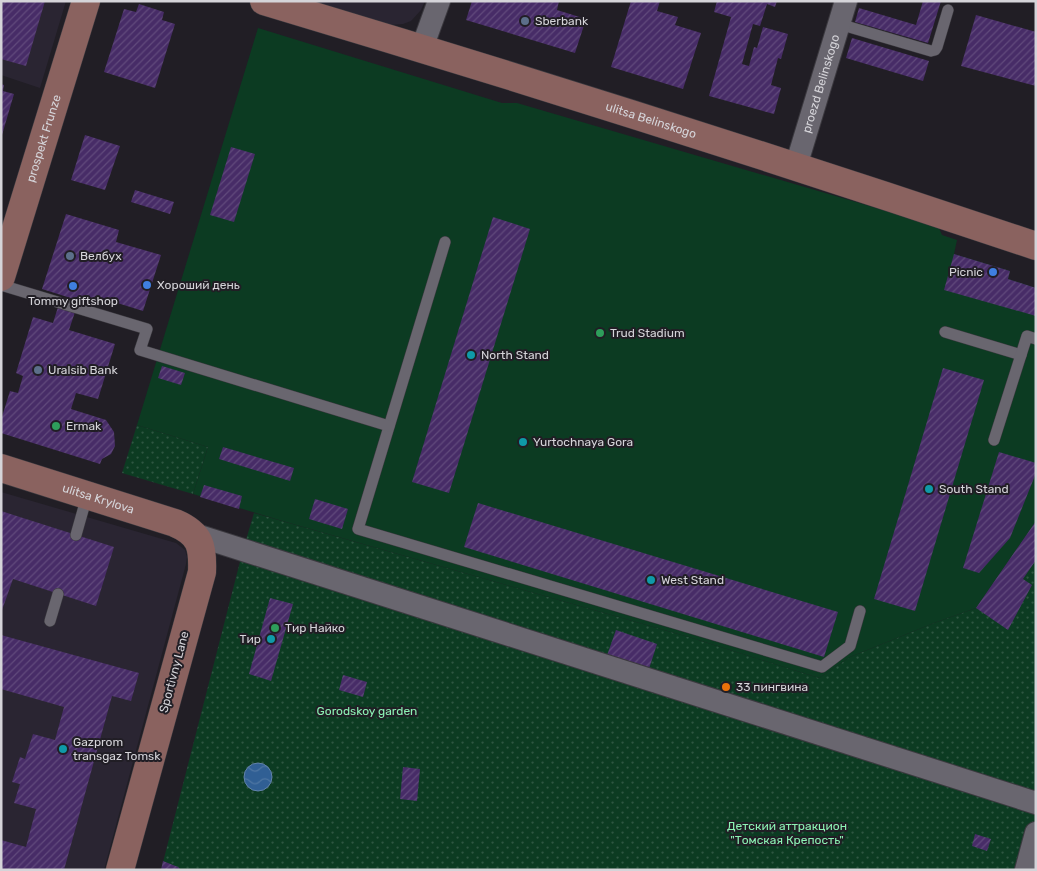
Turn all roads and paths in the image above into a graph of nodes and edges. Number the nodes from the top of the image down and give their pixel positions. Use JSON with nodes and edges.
{"nodes":[{"id":1,"x":86,"y":1,"type":"edge"},
{"id":2,"x":264,"y":1,"type":"edge"},
{"id":3,"x":439,"y":1,"type":"edge"},
{"id":4,"x":846,"y":1,"type":"edge"},
{"id":5,"x":948,"y":10,"type":"dead end"},
{"id":6,"x":839,"y":24,"type":"junction"},
{"id":7,"x":422,"y":48,"type":"junction"},
{"id":8,"x":796,"y":166,"type":"junction"},
{"id":9,"x":445,"y":242,"type":"dead end"},
{"id":10,"x":1036,"y":246,"type":"edge"},
{"id":11,"x":1,"y":277,"type":"edge"},
{"id":12,"x":1,"y":285,"type":"edge"},
{"id":13,"x":946,"y":332,"type":"dead end"},
{"id":14,"x":1036,"y":339,"type":"edge"},
{"id":15,"x":1021,"y":355,"type":"junction"},
{"id":16,"x":389,"y":426,"type":"junction"},
{"id":17,"x":994,"y":440,"type":"dead end"},
{"id":18,"x":1,"y":468,"type":"edge"},
{"id":19,"x":87,"y":496,"type":"junction"},
{"id":20,"x":194,"y":534,"type":"junction"},
{"id":21,"x":76,"y":535,"type":"dead end"},
{"id":22,"x":58,"y":594,"type":"dead end"},
{"id":23,"x":860,"y":611,"type":"dead end"},
{"id":24,"x":50,"y":620,"type":"dead end"},
{"id":25,"x":1036,"y":803,"type":"edge"},
{"id":26,"x":1036,"y":833,"type":"edge"},
{"id":27,"x":120,"y":870,"type":"edge"},
{"id":28,"x":1026,"y":870,"type":"edge"}],
"edges":[{"from":1,"to":11,"type":"street","name":"prospekt Frunze"},
{"from":2,"to":7,"type":"street","name":"ulitsa Belinskogo"},
{"from":3,"to":7,"type":"street"},
{"from":4,"to":6,"type":"street","name":"proezd Belinskogo"},
{"from":5,"to":6,"type":"lane"},
{"from":6,"to":8,"type":"street","name":"proezd Belinskogo"},
{"from":7,"to":8,"type":"street","name":"ulitsa Belinskogo"},
{"from":8,"to":10,"type":"street","name":"ulitsa Belinskogo"},
{"from":9,"to":16,"type":"lane"},
{"from":12,"to":16,"type":"lane"},
{"from":13,"to":15,"type":"lane"},
{"from":14,"to":15,"type":"lane"},
{"from":15,"to":17,"type":"lane"},
{"from":16,"to":23,"type":"lane"},
{"from":18,"to":19,"type":"street","name":"ulitsa Krylova"},
{"from":19,"to":20,"type":"street","name":"ulitsa Krylova"},
{"from":19,"to":21,"type":"lane"},
{"from":20,"to":25,"type":"street"},
{"from":20,"to":27,"type":"street","name":"Sportivny Lane"},
{"from":22,"to":24,"type":"lane"},
{"from":26,"to":28,"type":"street"}]}
